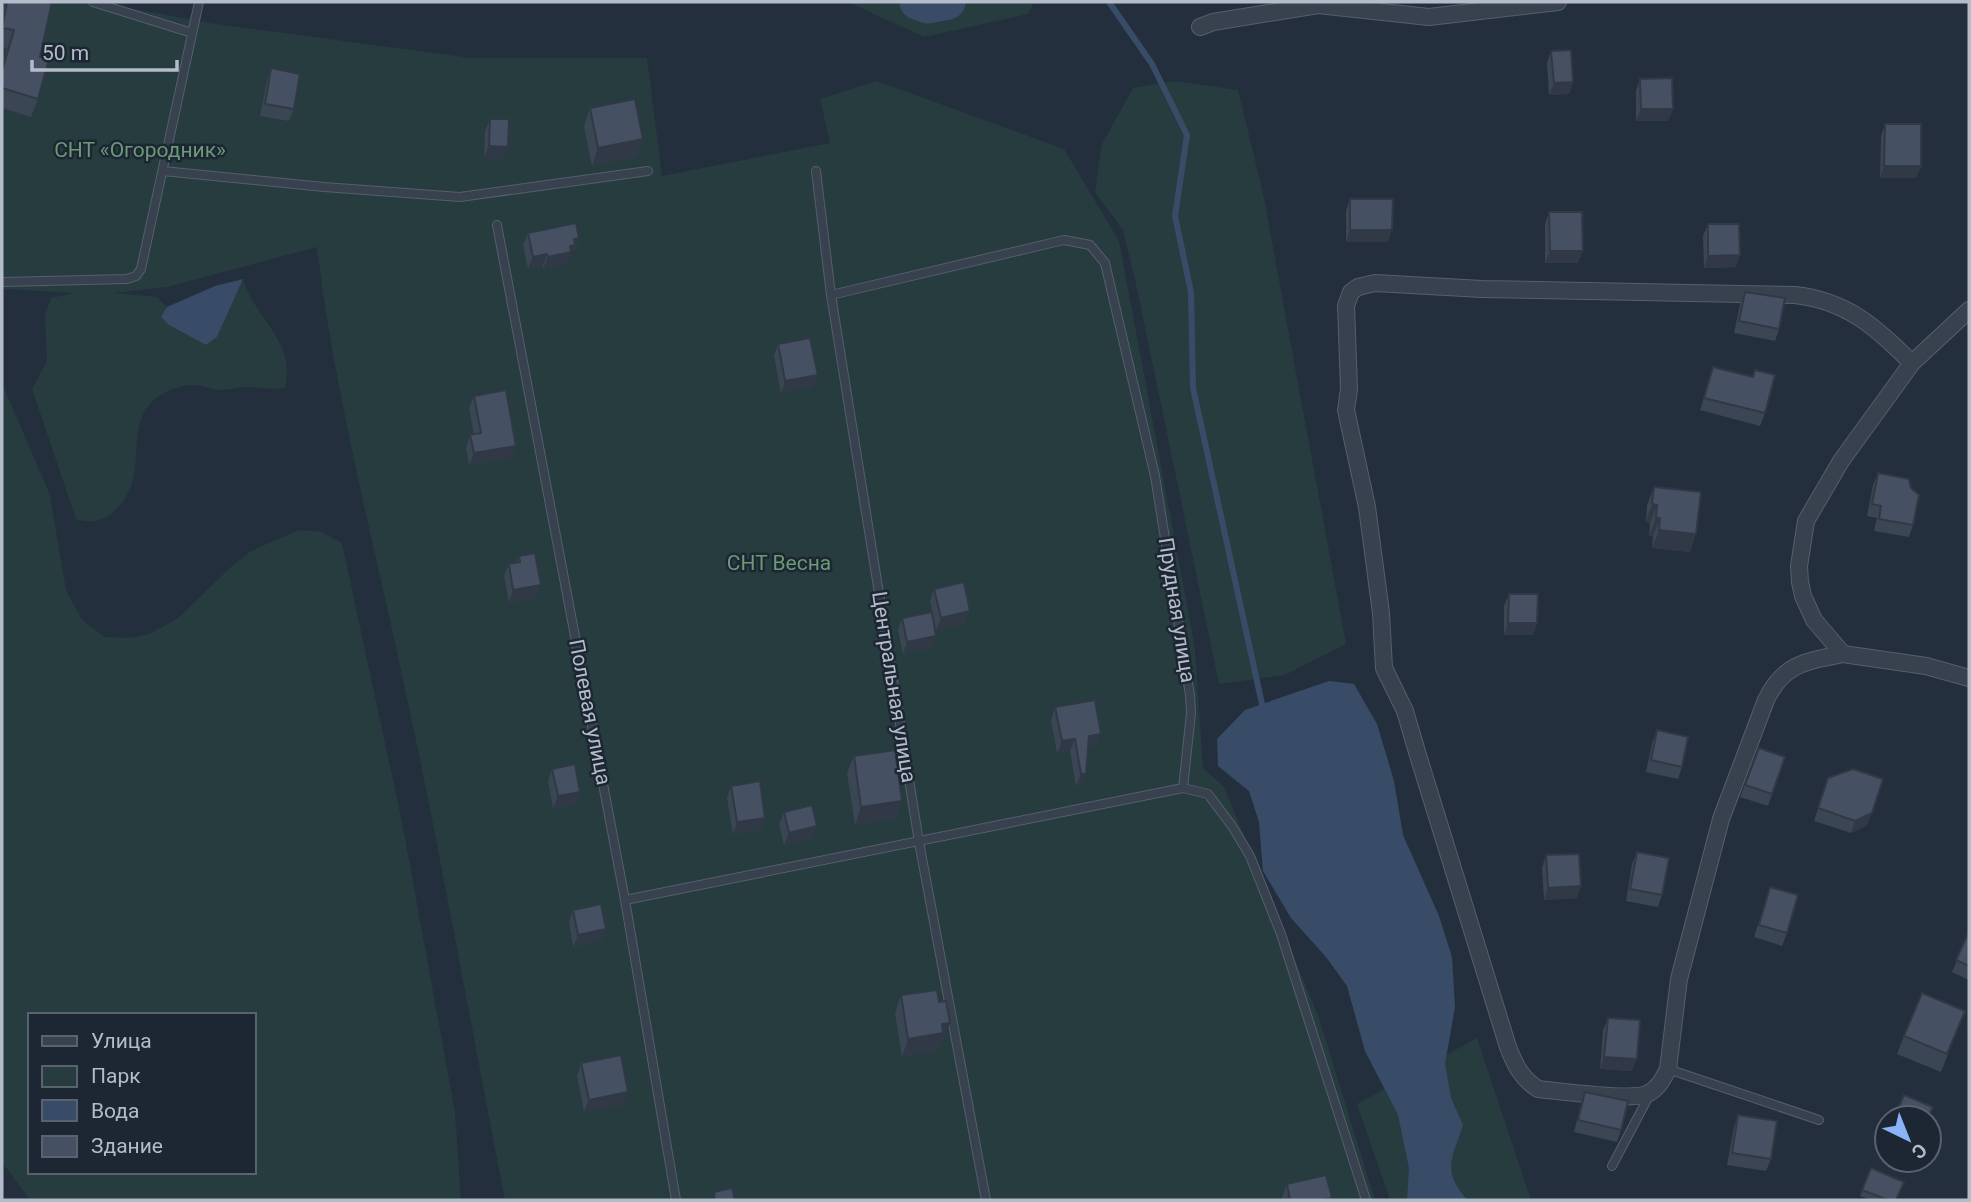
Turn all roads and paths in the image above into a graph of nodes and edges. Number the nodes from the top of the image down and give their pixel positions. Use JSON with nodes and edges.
{"nodes":[{"id":1,"x":93,"y":2,"type":"edge"},
{"id":2,"x":199,"y":2,"type":"edge"},
{"id":3,"x":1558,"y":2,"type":"edge"},
{"id":4,"x":1200,"y":27,"type":"dead end"},
{"id":5,"x":192,"y":33,"type":"junction"},
{"id":6,"x":163,"y":171,"type":"junction"},
{"id":7,"x":648,"y":171,"type":"dead end"},
{"id":8,"x":816,"y":171,"type":"dead end"},
{"id":9,"x":498,"y":225,"type":"dead end"},
{"id":10,"x":2,"y":282,"type":"edge"},
{"id":11,"x":831,"y":295,"type":"junction"},
{"id":12,"x":1969,"y":310,"type":"edge"},
{"id":13,"x":1912,"y":363,"type":"junction"},
{"id":14,"x":1843,"y":654,"type":"junction"},
{"id":15,"x":1969,"y":678,"type":"edge"},
{"id":16,"x":1183,"y":788,"type":"junction"},
{"id":17,"x":919,"y":842,"type":"junction"},
{"id":18,"x":625,"y":900,"type":"junction"},
{"id":19,"x":1668,"y":1069,"type":"junction"},
{"id":20,"x":1650,"y":1093,"type":"junction"},
{"id":21,"x":1819,"y":1119,"type":"dead end"},
{"id":22,"x":1612,"y":1166,"type":"dead end"},
{"id":23,"x":676,"y":1200,"type":"edge"},
{"id":24,"x":986,"y":1200,"type":"edge"},
{"id":25,"x":1366,"y":1200,"type":"edge"}],
"edges":[{"from":1,"to":5,"type":"lane"},
{"from":2,"to":5,"type":"lane"},
{"from":3,"to":4,"type":"street"},
{"from":5,"to":6,"type":"lane"},
{"from":6,"to":7,"type":"lane"},
{"from":6,"to":10,"type":"lane"},
{"from":8,"to":11,"type":"lane","name":"Центральная улица"},
{"from":9,"to":18,"type":"lane","name":"Полевая улица"},
{"from":11,"to":16,"type":"lane","name":"Прудная улица"},
{"from":11,"to":17,"type":"lane","name":"Центральная улица"},
{"from":12,"to":13,"type":"street"},
{"from":13,"to":14,"type":"street"},
{"from":13,"to":20,"type":"street"},
{"from":14,"to":15,"type":"street"},
{"from":14,"to":19,"type":"street"},
{"from":16,"to":17,"type":"lane"},
{"from":16,"to":25,"type":"lane"},
{"from":17,"to":18,"type":"lane"},
{"from":17,"to":24,"type":"lane","name":"Центральная улица"},
{"from":18,"to":23,"type":"lane","name":"Полевая улица"},
{"from":19,"to":20,"type":"street"},
{"from":19,"to":21,"type":"lane"},
{"from":20,"to":22,"type":"lane"}]}
